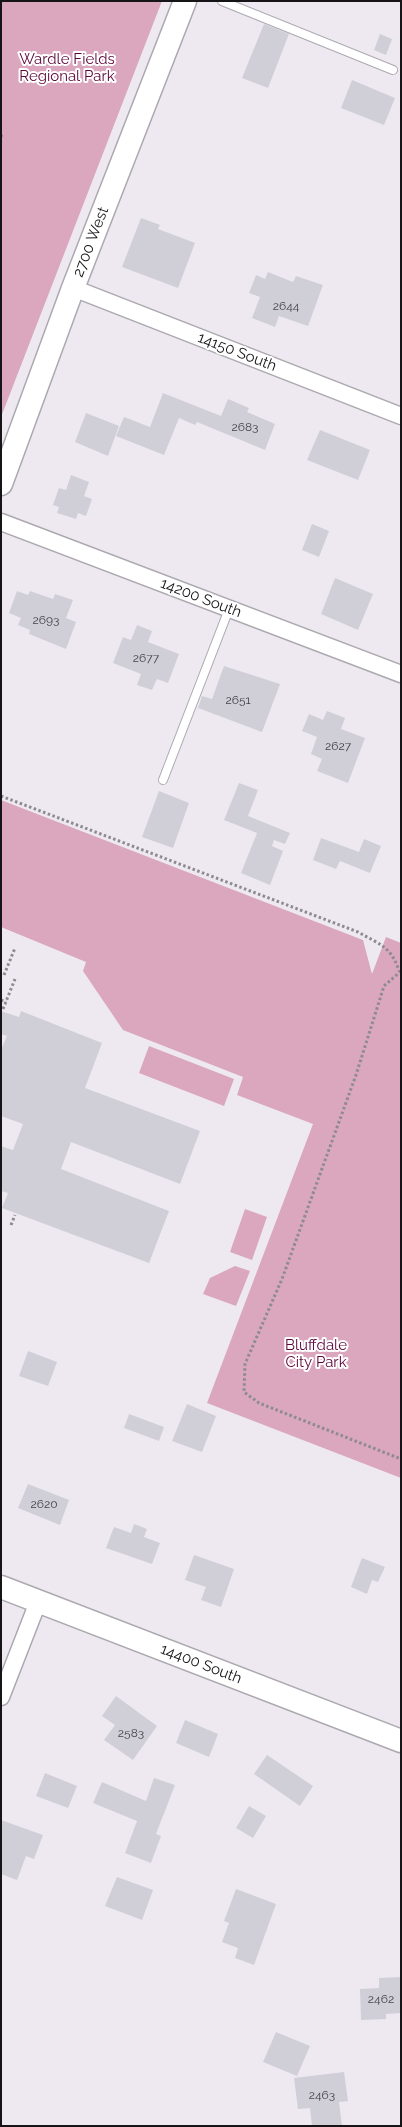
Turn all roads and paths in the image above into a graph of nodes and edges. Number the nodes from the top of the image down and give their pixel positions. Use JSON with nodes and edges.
{"nodes":[{"id":1,"x":186,"y":1,"type":"edge"},
{"id":2,"x":222,"y":1,"type":"edge"},
{"id":3,"x":393,"y":70,"type":"dead end"},
{"id":4,"x":73,"y":288,"type":"junction"},
{"id":5,"x":401,"y":416,"type":"edge"},
{"id":6,"x":1,"y":484,"type":"edge"},
{"id":7,"x":1,"y":522,"type":"edge"},
{"id":8,"x":229,"y":609,"type":"junction"},
{"id":9,"x":401,"y":674,"type":"edge"},
{"id":10,"x":163,"y":780,"type":"dead end"},
{"id":11,"x":1,"y":796,"type":"edge"},
{"id":12,"x":15,"y":948,"type":"dead end"},
{"id":13,"x":400,"y":971,"type":"edge"},
{"id":14,"x":4,"y":975,"type":"dead end"},
{"id":15,"x":15,"y":979,"type":"dead end"},
{"id":16,"x":1,"y":1000,"type":"edge"},
{"id":17,"x":6,"y":1002,"type":"junction"},
{"id":18,"x":3,"y":1009,"type":"dead end"},
{"id":19,"x":15,"y":1215,"type":"dead end"},
{"id":20,"x":11,"y":1225,"type":"dead end"},
{"id":21,"x":401,"y":1459,"type":"edge"},
{"id":22,"x":1,"y":1587,"type":"edge"},
{"id":23,"x":38,"y":1602,"type":"junction"},
{"id":24,"x":1,"y":1696,"type":"edge"},
{"id":25,"x":401,"y":1741,"type":"edge"}],
"edges":[{"from":1,"to":4,"type":"main road","name":"2700 West"},
{"from":2,"to":3,"type":"lane"},
{"from":4,"to":5,"type":"street","name":"14150 South"},
{"from":4,"to":6,"type":"main road","name":"2700 West"},
{"from":7,"to":8,"type":"street","name":"14200 South"},
{"from":8,"to":9,"type":"street","name":"14200 South"},
{"from":8,"to":10,"type":"lane"},
{"from":11,"to":13,"type":"path"},
{"from":12,"to":14,"type":"path"},
{"from":13,"to":21,"type":"path"},
{"from":15,"to":17,"type":"path"},
{"from":16,"to":17,"type":"path"},
{"from":17,"to":18,"type":"path"},
{"from":19,"to":20,"type":"path"},
{"from":22,"to":23,"type":"main road","name":"14400 South"},
{"from":23,"to":24,"type":"street"},
{"from":23,"to":25,"type":"main road","name":"14400 South"}]}
